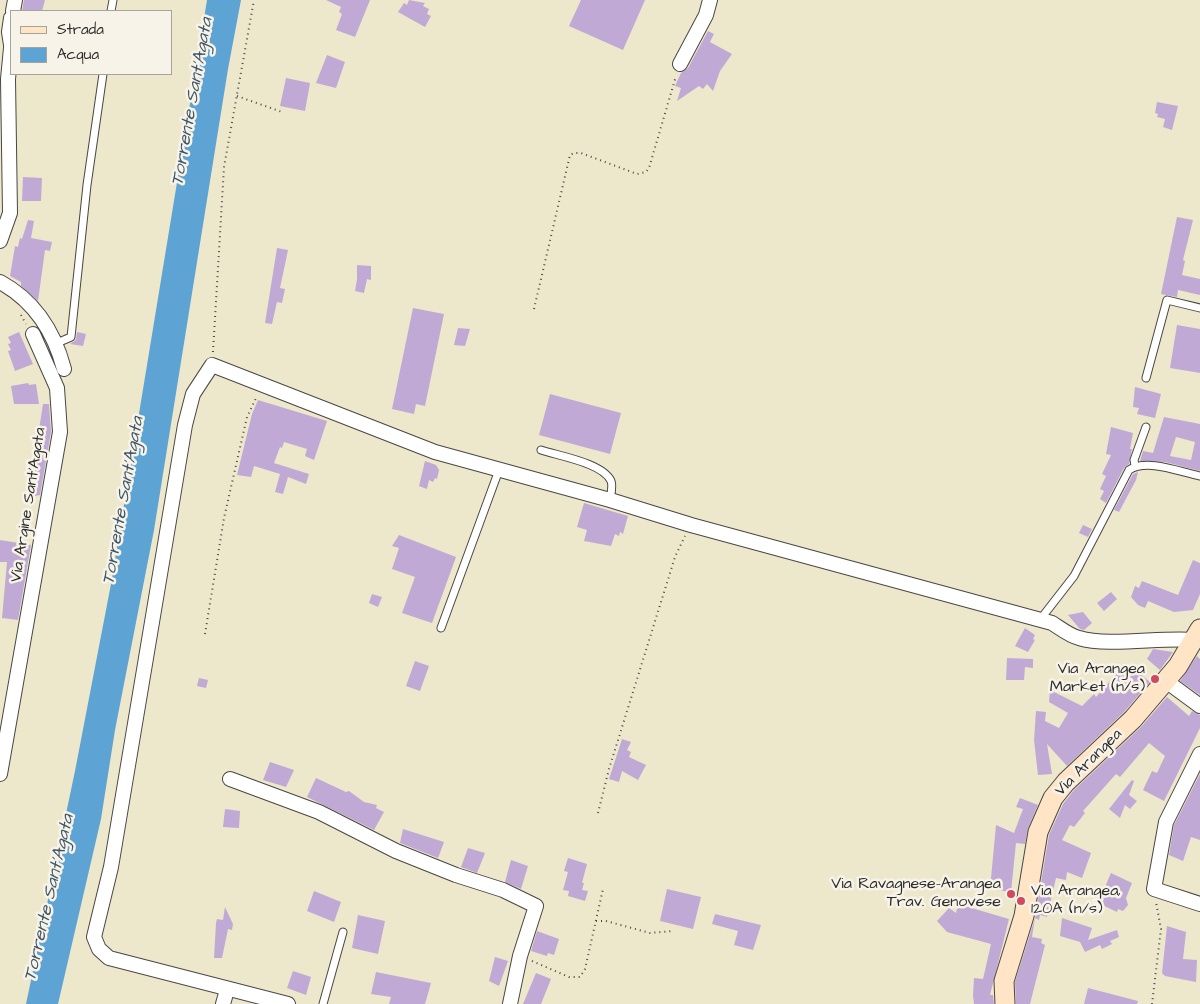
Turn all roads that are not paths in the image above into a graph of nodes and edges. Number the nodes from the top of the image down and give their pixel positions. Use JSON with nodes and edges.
{"nodes":[{"id":1,"x":710,"y":0,"type":"edge"},
{"id":2,"x":10,"y":23,"type":"edge"},
{"id":3,"x":10,"y":42,"type":"edge"},
{"id":4,"x":10,"y":50,"type":"edge"},
{"id":5,"x":5,"y":62,"type":"edge"},
{"id":6,"x":680,"y":64,"type":"road end"},
{"id":7,"x":103,"y":75,"type":"edge"},
{"id":8,"x":0,"y":241,"type":"edge"},
{"id":9,"x":0,"y":282,"type":"edge"},
{"id":10,"x":1200,"y":308,"type":"edge"},
{"id":11,"x":33,"y":334,"type":"dead end"},
{"id":12,"x":57,"y":343,"type":"junction"},
{"id":13,"x":64,"y":368,"type":"dead end"},
{"id":14,"x":1146,"y":378,"type":"dead end"},
{"id":15,"x":1146,"y":427,"type":"dead end"},
{"id":16,"x":541,"y":450,"type":"dead end"},
{"id":17,"x":1135,"y":466,"type":"junction"},
{"id":18,"x":499,"y":470,"type":"junction"},
{"id":19,"x":1200,"y":476,"type":"edge"},
{"id":20,"x":610,"y":500,"type":"junction"},
{"id":21,"x":1039,"y":621,"type":"junction"},
{"id":22,"x":441,"y":628,"type":"dead end"},
{"id":23,"x":1197,"y":635,"type":"edge"},
{"id":24,"x":1166,"y":681,"type":"junction"},
{"id":25,"x":1200,"y":706,"type":"edge"},
{"id":26,"x":1200,"y":754,"type":"edge"},
{"id":27,"x":0,"y":774,"type":"edge"},
{"id":28,"x":230,"y":778,"type":"dead end"},
{"id":29,"x":1200,"y":904,"type":"edge"},
{"id":30,"x":343,"y":932,"type":"dead end"},
{"id":31,"x":227,"y":990,"type":"junction"},
{"id":32,"x":224,"y":1004,"type":"edge"},
{"id":33,"x":288,"y":1004,"type":"edge"},
{"id":34,"x":323,"y":1004,"type":"edge"},
{"id":35,"x":510,"y":1004,"type":"edge"},
{"id":36,"x":1005,"y":1004,"type":"edge"}],
"edges":[{"from":1,"to":6,"type":"street"},
{"from":2,"to":3,"type":"street"},
{"from":4,"to":5,"type":"street"},
{"from":5,"to":8,"type":"street"},
{"from":7,"to":12,"type":"lane"},
{"from":9,"to":12,"type":"street"},
{"from":10,"to":14,"type":"lane"},
{"from":11,"to":27,"type":"street","name":"Via Argine Sant'Agata"},
{"from":12,"to":13,"type":"street"},
{"from":15,"to":17,"type":"lane"},
{"from":16,"to":20,"type":"lane"},
{"from":17,"to":19,"type":"lane"},
{"from":17,"to":21,"type":"lane"},
{"from":18,"to":20,"type":"street"},
{"from":18,"to":22,"type":"lane"},
{"from":18,"to":31,"type":"street"},
{"from":20,"to":21,"type":"street"},
{"from":21,"to":23,"type":"street"},
{"from":23,"to":24,"type":"street","name":"Via Arangea"},
{"from":24,"to":25,"type":"street"},
{"from":24,"to":36,"type":"street","name":"Via Arangea"},
{"from":26,"to":29,"type":"street"},
{"from":28,"to":35,"type":"street"},
{"from":30,"to":34,"type":"lane"},
{"from":31,"to":32,"type":"street"},
{"from":31,"to":33,"type":"street"}]}
